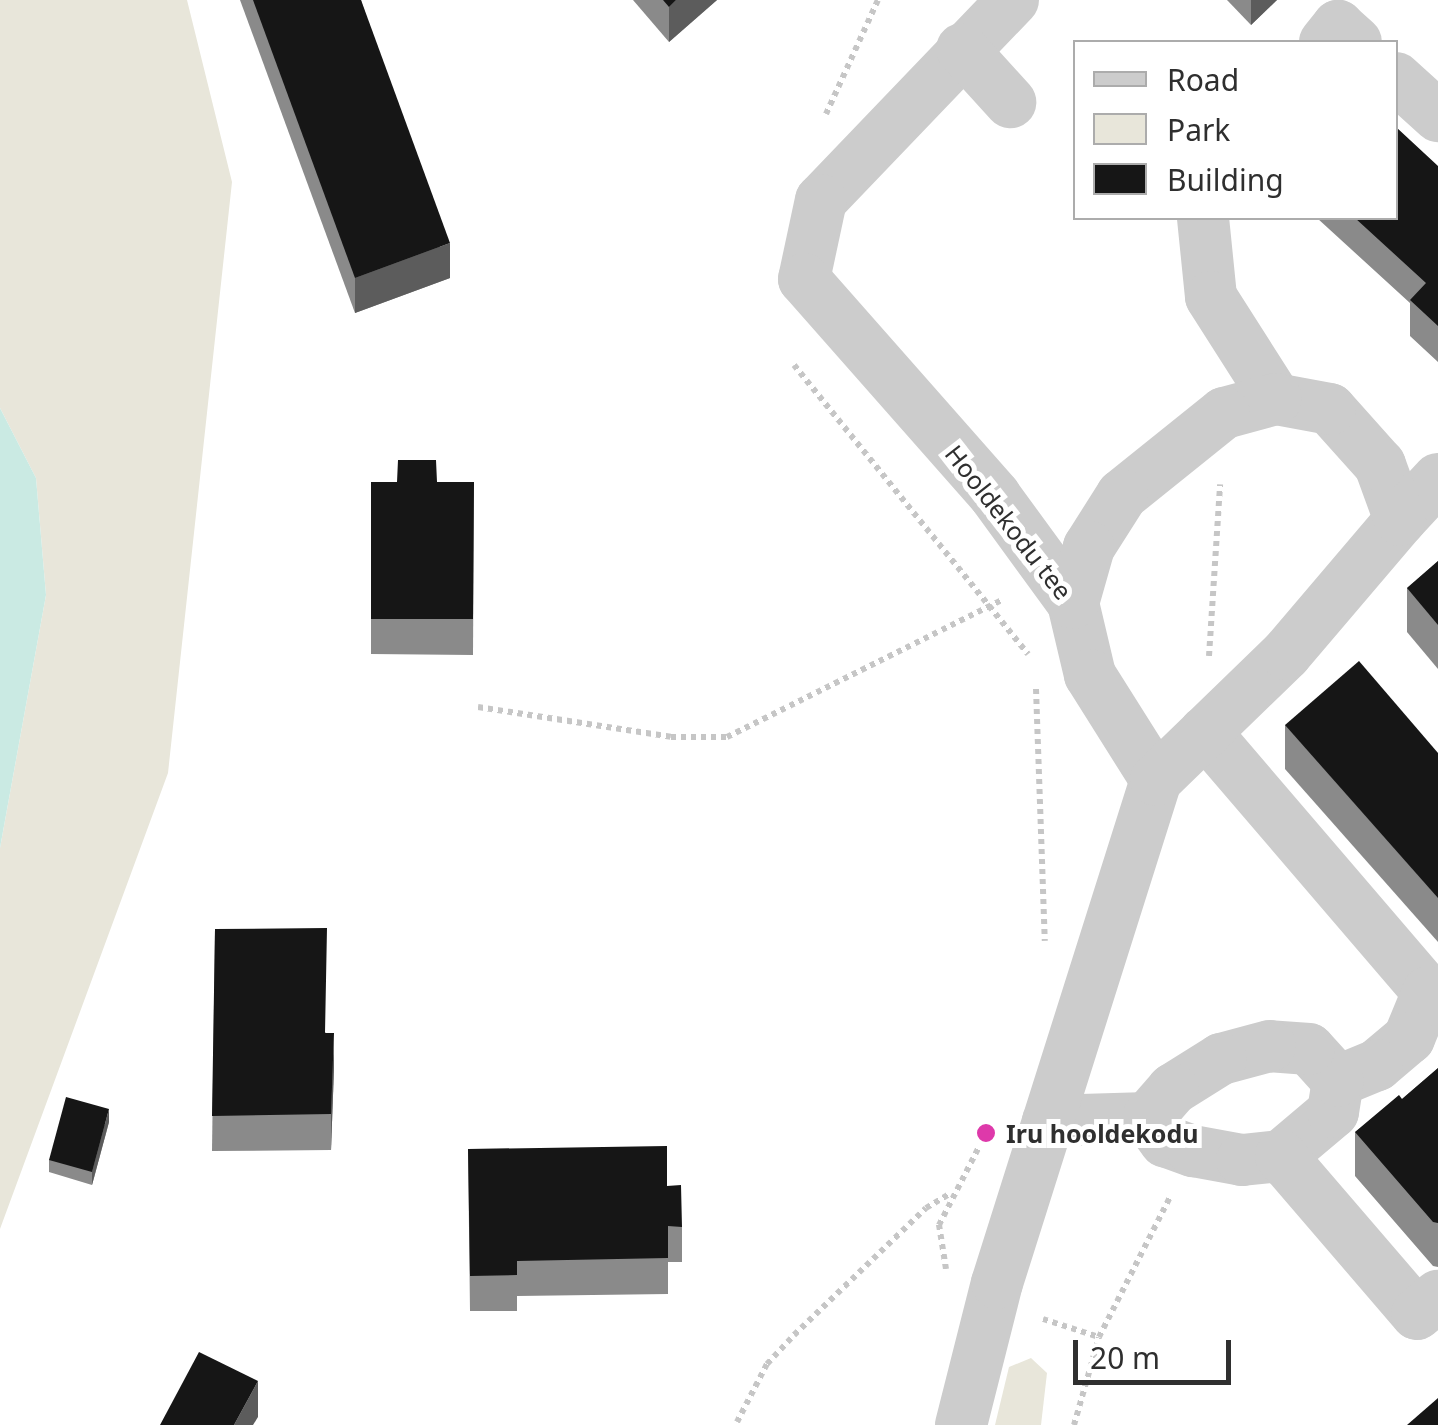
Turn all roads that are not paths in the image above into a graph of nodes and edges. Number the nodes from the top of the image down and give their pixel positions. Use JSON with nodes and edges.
{"nodes":[{"id":1,"x":1013,"y":0,"type":"edge"},
{"id":2,"x":1326,"y":40,"type":"edge"},
{"id":3,"x":1354,"y":40,"type":"edge"},
{"id":4,"x":962,"y":49,"type":"junction"},
{"id":5,"x":1398,"y":80,"type":"edge"},
{"id":6,"x":1010,"y":102,"type":"dead end"},
{"id":7,"x":1438,"y":116,"type":"edge"},
{"id":8,"x":1203,"y":220,"type":"edge"},
{"id":9,"x":1276,"y":398,"type":"junction"},
{"id":10,"x":1438,"y":479,"type":"edge"},
{"id":11,"x":1400,"y":520,"type":"junction"},
{"id":12,"x":1073,"y":603,"type":"junction"},
{"id":13,"x":1205,"y":732,"type":"junction"},
{"id":14,"x":1156,"y":780,"type":"junction"},
{"id":15,"x":1338,"y":1081,"type":"junction"},
{"id":16,"x":1148,"y":1118,"type":"junction"},
{"id":17,"x":1048,"y":1121,"type":"junction"},
{"id":18,"x":1281,"y":1156,"type":"junction"},
{"id":19,"x":1438,"y":1296,"type":"edge"},
{"id":20,"x":961,"y":1425,"type":"edge"}],
"edges":[{"from":1,"to":4,"type":"street","name":"Hooldekodu tee"},
{"from":2,"to":3,"type":"street"},
{"from":4,"to":6,"type":"street"},
{"from":4,"to":12,"type":"street","name":"Hooldekodu tee"},
{"from":5,"to":7,"type":"street"},
{"from":8,"to":9,"type":"street"},
{"from":9,"to":11,"type":"street"},
{"from":9,"to":12,"type":"street"},
{"from":10,"to":11,"type":"street"},
{"from":11,"to":13,"type":"street"},
{"from":12,"to":14,"type":"street","name":"Hooldekodu tee"},
{"from":13,"to":14,"type":"street"},
{"from":13,"to":15,"type":"street"},
{"from":14,"to":17,"type":"street"},
{"from":15,"to":16,"type":"street"},
{"from":15,"to":18,"type":"street"},
{"from":16,"to":17,"type":"street"},
{"from":16,"to":18,"type":"street"},
{"from":17,"to":20,"type":"street"},
{"from":18,"to":19,"type":"street"}]}
